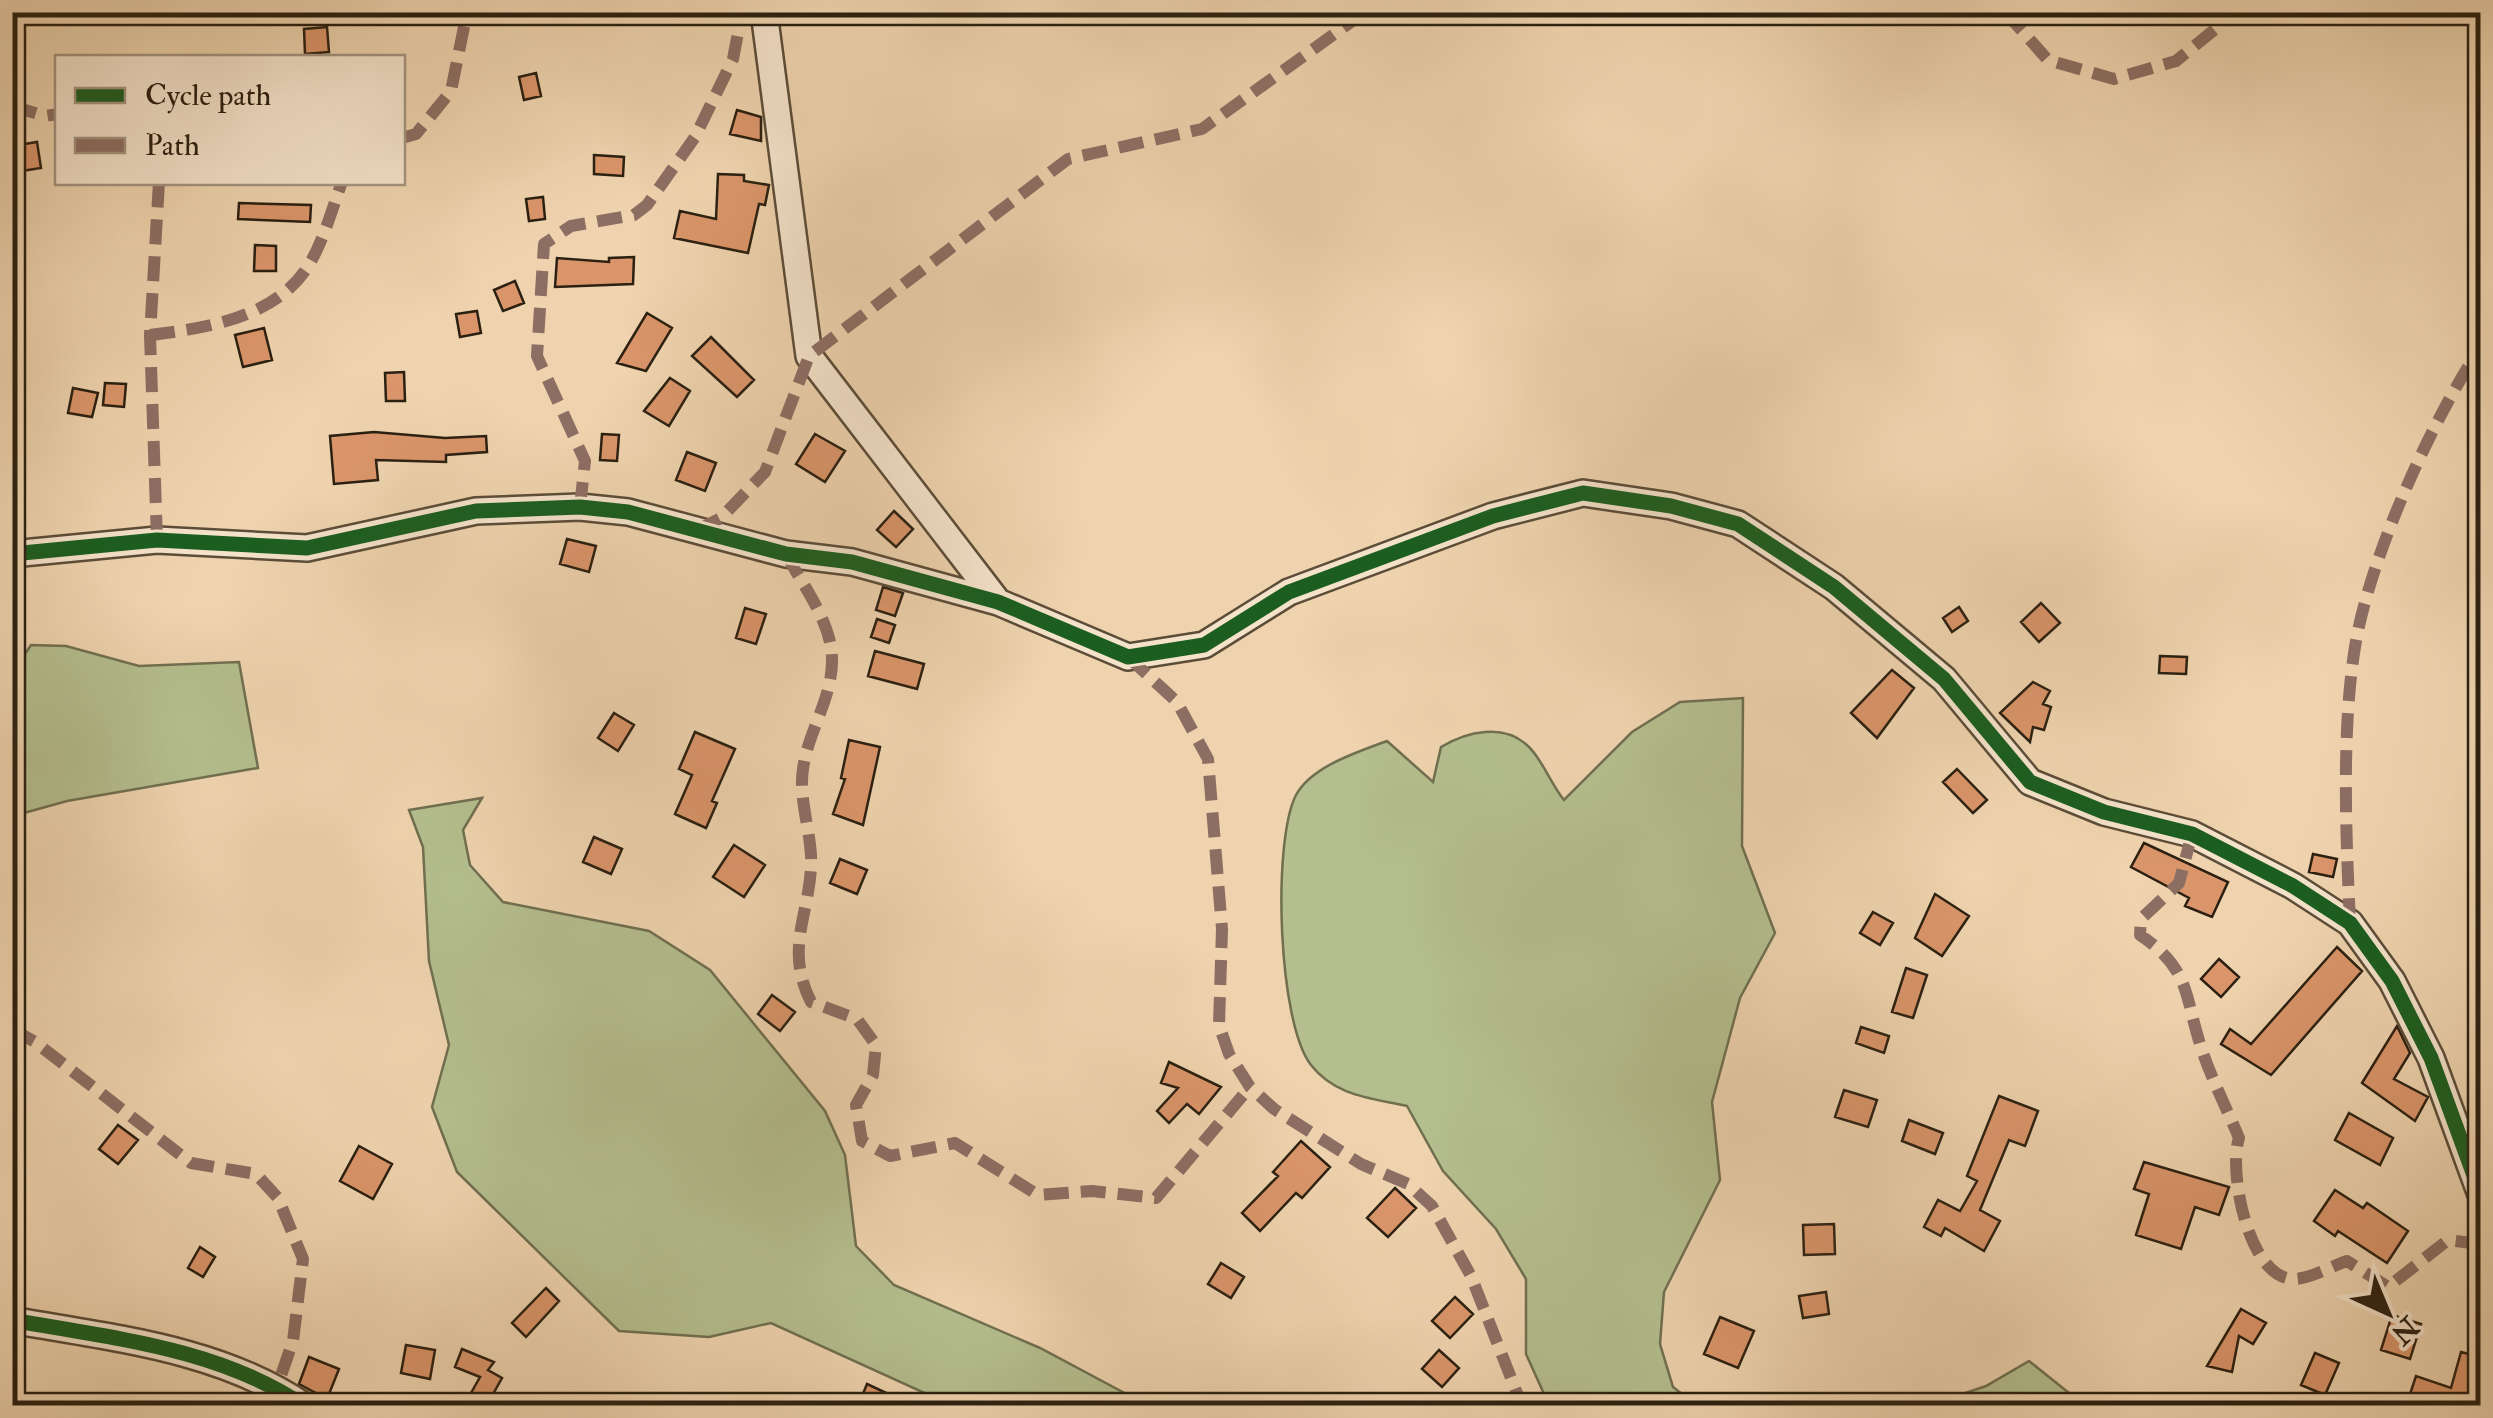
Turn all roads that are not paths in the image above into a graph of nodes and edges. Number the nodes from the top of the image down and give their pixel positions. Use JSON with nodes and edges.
{"nodes":[{"id":1,"x":764,"y":12,"type":"edge"},
{"id":2,"x":12,"y":554,"type":"edge"},
{"id":3,"x":998,"y":602,"type":"junction"},
{"id":4,"x":2480,"y":1192,"type":"edge"},
{"id":5,"x":12,"y":1320,"type":"edge"},
{"id":6,"x":304,"y":1406,"type":"edge"}],
"edges":[{"from":1,"to":3,"type":"street"},
{"from":2,"to":3,"type":"street"},
{"from":3,"to":4,"type":"street"},
{"from":5,"to":6,"type":"street"}]}
